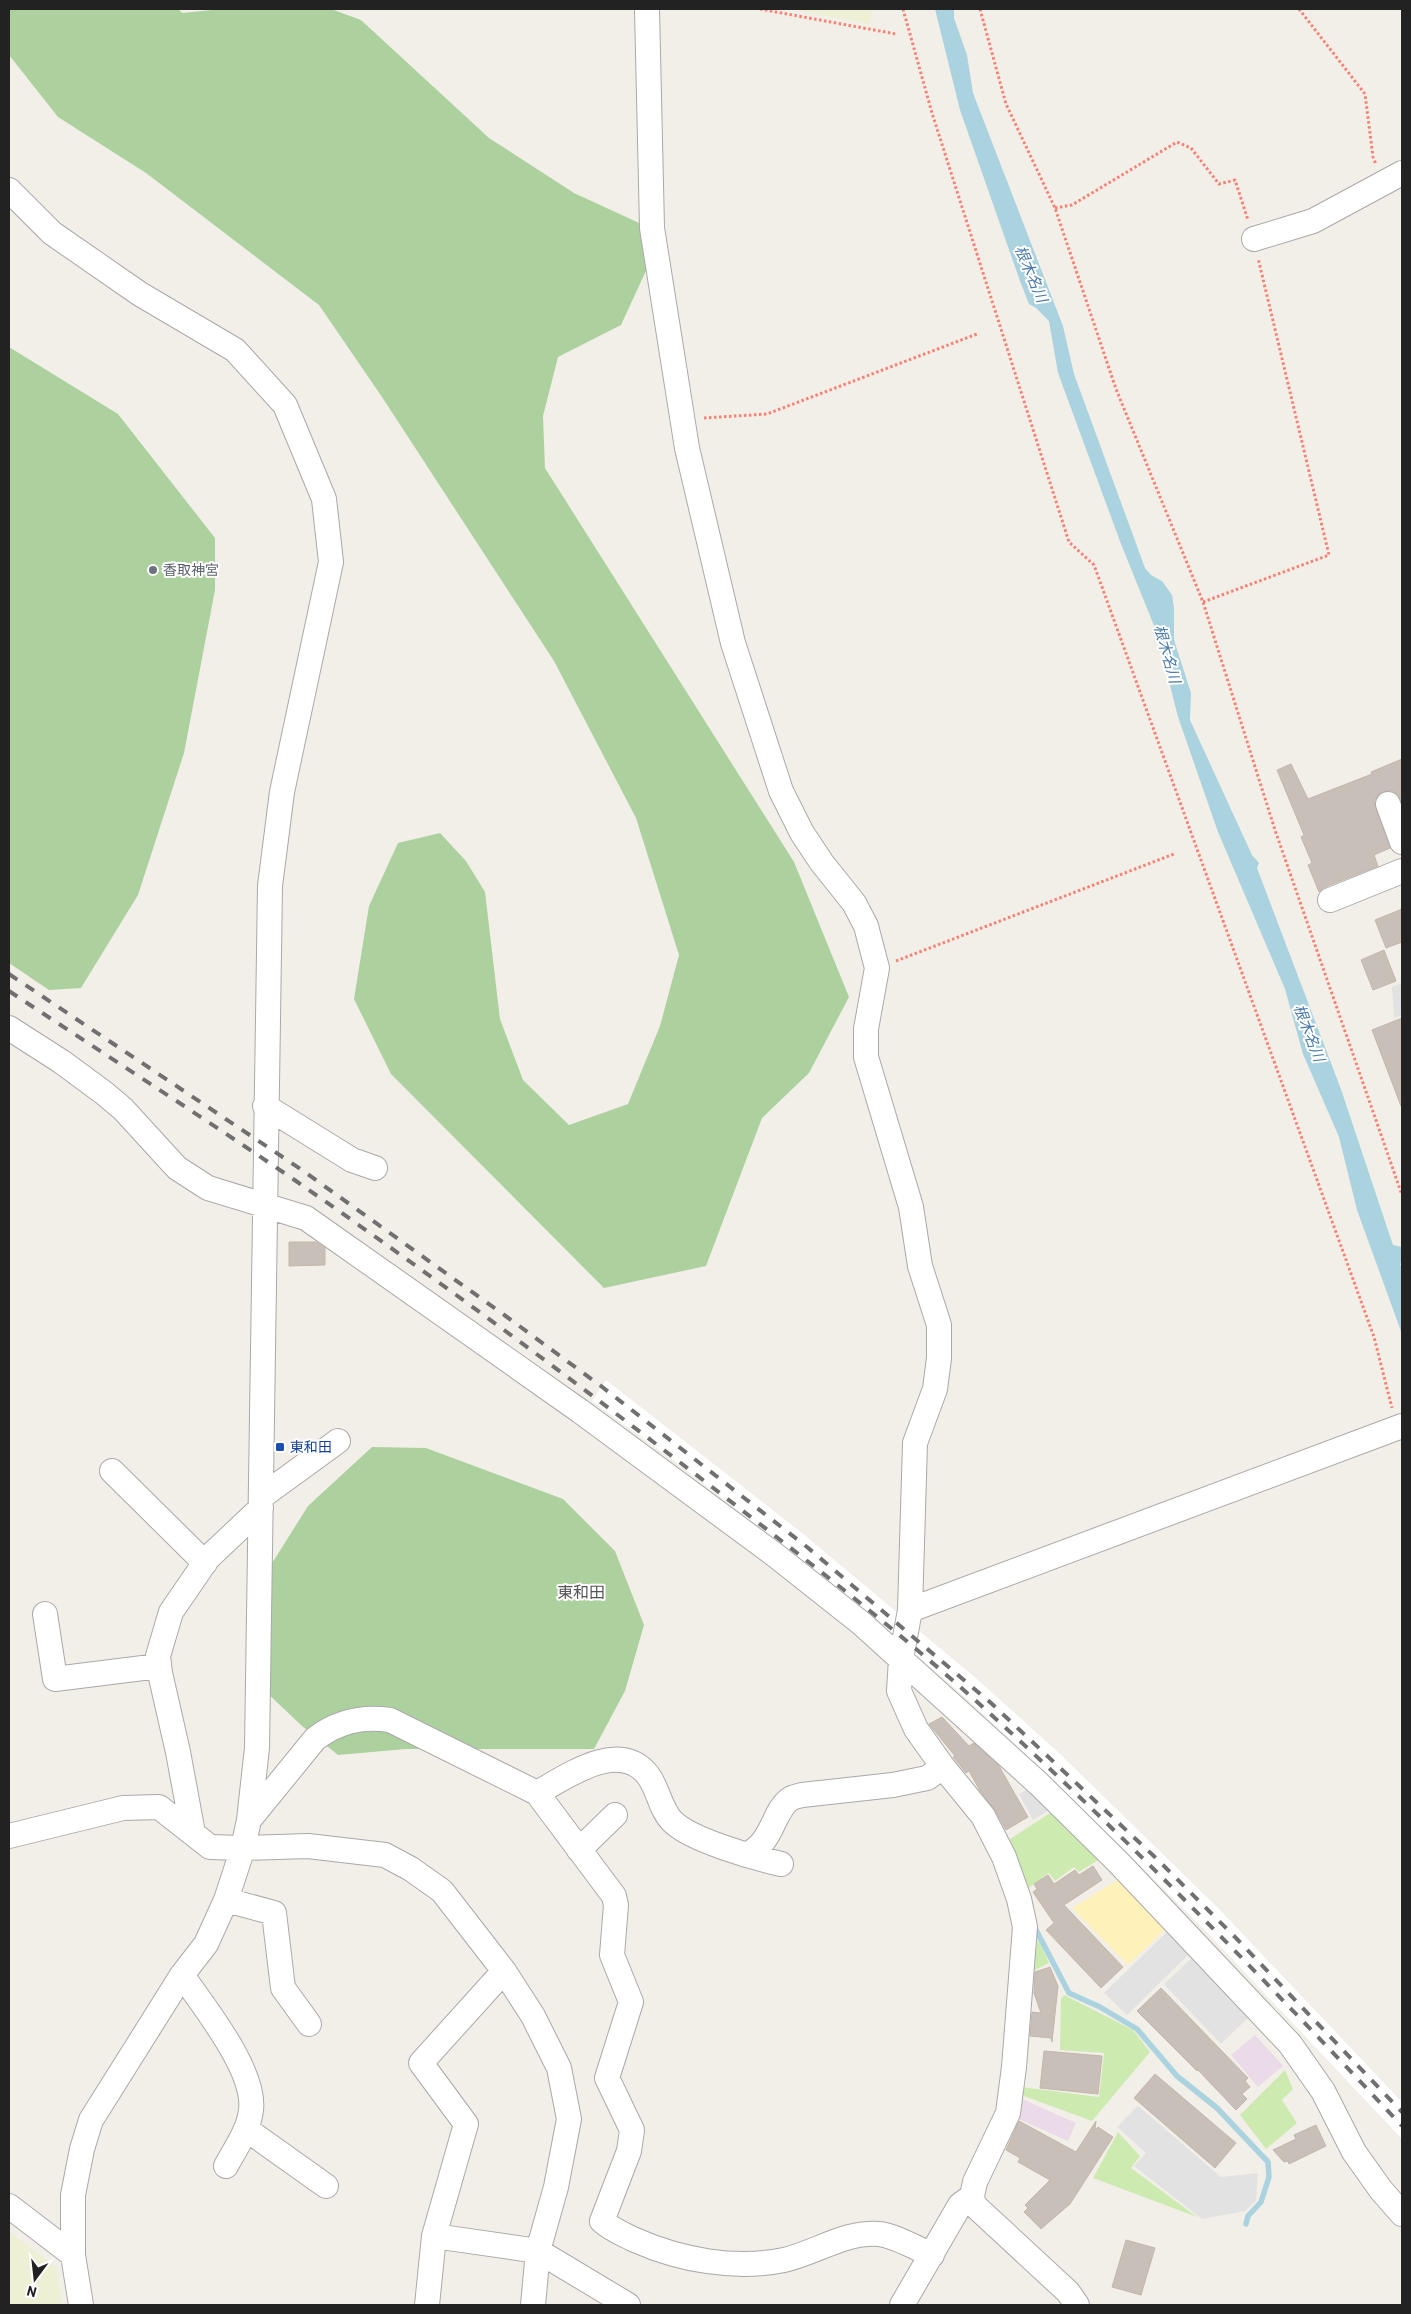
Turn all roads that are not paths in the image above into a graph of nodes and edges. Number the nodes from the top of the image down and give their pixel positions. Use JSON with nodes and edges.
{"nodes":[{"id":1,"x":647,"y":9,"type":"edge"},
{"id":2,"x":1394,"y":177,"type":"edge"},
{"id":3,"x":9,"y":190,"type":"edge"},
{"id":4,"x":1254,"y":239,"type":"road end"},
{"id":5,"x":1388,"y":804,"type":"dead end"},
{"id":6,"x":1402,"y":842,"type":"edge"},
{"id":7,"x":1402,"y":871,"type":"edge"},
{"id":8,"x":1330,"y":900,"type":"dead end"},
{"id":9,"x":9,"y":1028,"type":"edge"},
{"id":10,"x":266,"y":1106,"type":"junction"},
{"id":11,"x":375,"y":1168,"type":"dead end"},
{"id":12,"x":266,"y":1205,"type":"junction"},
{"id":13,"x":1399,"y":1427,"type":"edge"},
{"id":14,"x":338,"y":1441,"type":"dead end"},
{"id":15,"x":112,"y":1471,"type":"dead end"},
{"id":16,"x":261,"y":1503,"type":"junction"},
{"id":17,"x":205,"y":1562,"type":"junction"},
{"id":18,"x":910,"y":1610,"type":"junction"},
{"id":19,"x":46,"y":1614,"type":"dead end"},
{"id":20,"x":901,"y":1659,"type":"junction"},
{"id":21,"x":159,"y":1666,"type":"junction"},
{"id":22,"x":942,"y":1767,"type":"junction"},
{"id":23,"x":537,"y":1793,"type":"junction"},
{"id":24,"x":615,"y":1815,"type":"dead end"},
{"id":25,"x":250,"y":1820,"type":"junction"},
{"id":26,"x":193,"y":1833,"type":"junction"},
{"id":27,"x":9,"y":1836,"type":"edge"},
{"id":28,"x":243,"y":1848,"type":"junction"},
{"id":29,"x":579,"y":1850,"type":"junction"},
{"id":30,"x":746,"y":1855,"type":"junction"},
{"id":31,"x":782,"y":1864,"type":"dead end"},
{"id":32,"x":226,"y":1900,"type":"junction"},
{"id":33,"x":504,"y":1971,"type":"junction"},
{"id":34,"x":182,"y":1975,"type":"junction"},
{"id":35,"x":309,"y":2024,"type":"dead end"},
{"id":36,"x":246,"y":2129,"type":"junction"},
{"id":37,"x":226,"y":2166,"type":"dead end"},
{"id":38,"x":326,"y":2186,"type":"dead end"},
{"id":39,"x":972,"y":2196,"type":"junction"},
{"id":40,"x":9,"y":2206,"type":"edge"},
{"id":41,"x":1402,"y":2214,"type":"edge"},
{"id":42,"x":434,"y":2236,"type":"junction"},
{"id":43,"x":538,"y":2251,"type":"junction"},
{"id":44,"x":73,"y":2255,"type":"junction"},
{"id":45,"x":932,"y":2255,"type":"junction"},
{"id":46,"x":81,"y":2305,"type":"edge"},
{"id":47,"x":427,"y":2305,"type":"edge"},
{"id":48,"x":533,"y":2305,"type":"edge"},
{"id":49,"x":628,"y":2305,"type":"edge"},
{"id":50,"x":902,"y":2305,"type":"edge"},
{"id":51,"x":1077,"y":2305,"type":"edge"}],
"edges":[{"from":1,"to":18,"type":"street"},
{"from":2,"to":4,"type":"street"},
{"from":3,"to":10,"type":"street"},
{"from":5,"to":6,"type":"street"},
{"from":7,"to":8,"type":"street"},
{"from":9,"to":12,"type":"street"},
{"from":10,"to":11,"type":"street"},
{"from":10,"to":12,"type":"street"},
{"from":12,"to":16,"type":"street"},
{"from":12,"to":20,"type":"street"},
{"from":13,"to":18,"type":"street"},
{"from":14,"to":16,"type":"street"},
{"from":15,"to":17,"type":"street"},
{"from":16,"to":17,"type":"street"},
{"from":16,"to":25,"type":"street"},
{"from":17,"to":21,"type":"street"},
{"from":18,"to":20,"type":"street"},
{"from":19,"to":21,"type":"street"},
{"from":20,"to":22,"type":"street"},
{"from":20,"to":41,"type":"street"},
{"from":21,"to":26,"type":"street"},
{"from":22,"to":30,"type":"street"},
{"from":22,"to":39,"type":"street"},
{"from":23,"to":25,"type":"street"},
{"from":23,"to":29,"type":"street"},
{"from":23,"to":30,"type":"street"},
{"from":24,"to":29,"type":"street"},
{"from":25,"to":28,"type":"street"},
{"from":26,"to":27,"type":"street"},
{"from":26,"to":28,"type":"street"},
{"from":28,"to":32,"type":"street"},
{"from":28,"to":33,"type":"street"},
{"from":29,"to":45,"type":"street"},
{"from":30,"to":31,"type":"street"},
{"from":32,"to":34,"type":"street"},
{"from":32,"to":35,"type":"street"},
{"from":33,"to":42,"type":"street"},
{"from":33,"to":43,"type":"street"},
{"from":34,"to":36,"type":"street"},
{"from":34,"to":44,"type":"street"},
{"from":36,"to":37,"type":"street"},
{"from":36,"to":38,"type":"street"},
{"from":39,"to":45,"type":"street"},
{"from":39,"to":51,"type":"street"},
{"from":40,"to":44,"type":"street"},
{"from":42,"to":43,"type":"street"},
{"from":42,"to":47,"type":"street"},
{"from":43,"to":48,"type":"street"},
{"from":43,"to":49,"type":"street"},
{"from":44,"to":46,"type":"street"},
{"from":45,"to":50,"type":"street"}]}
